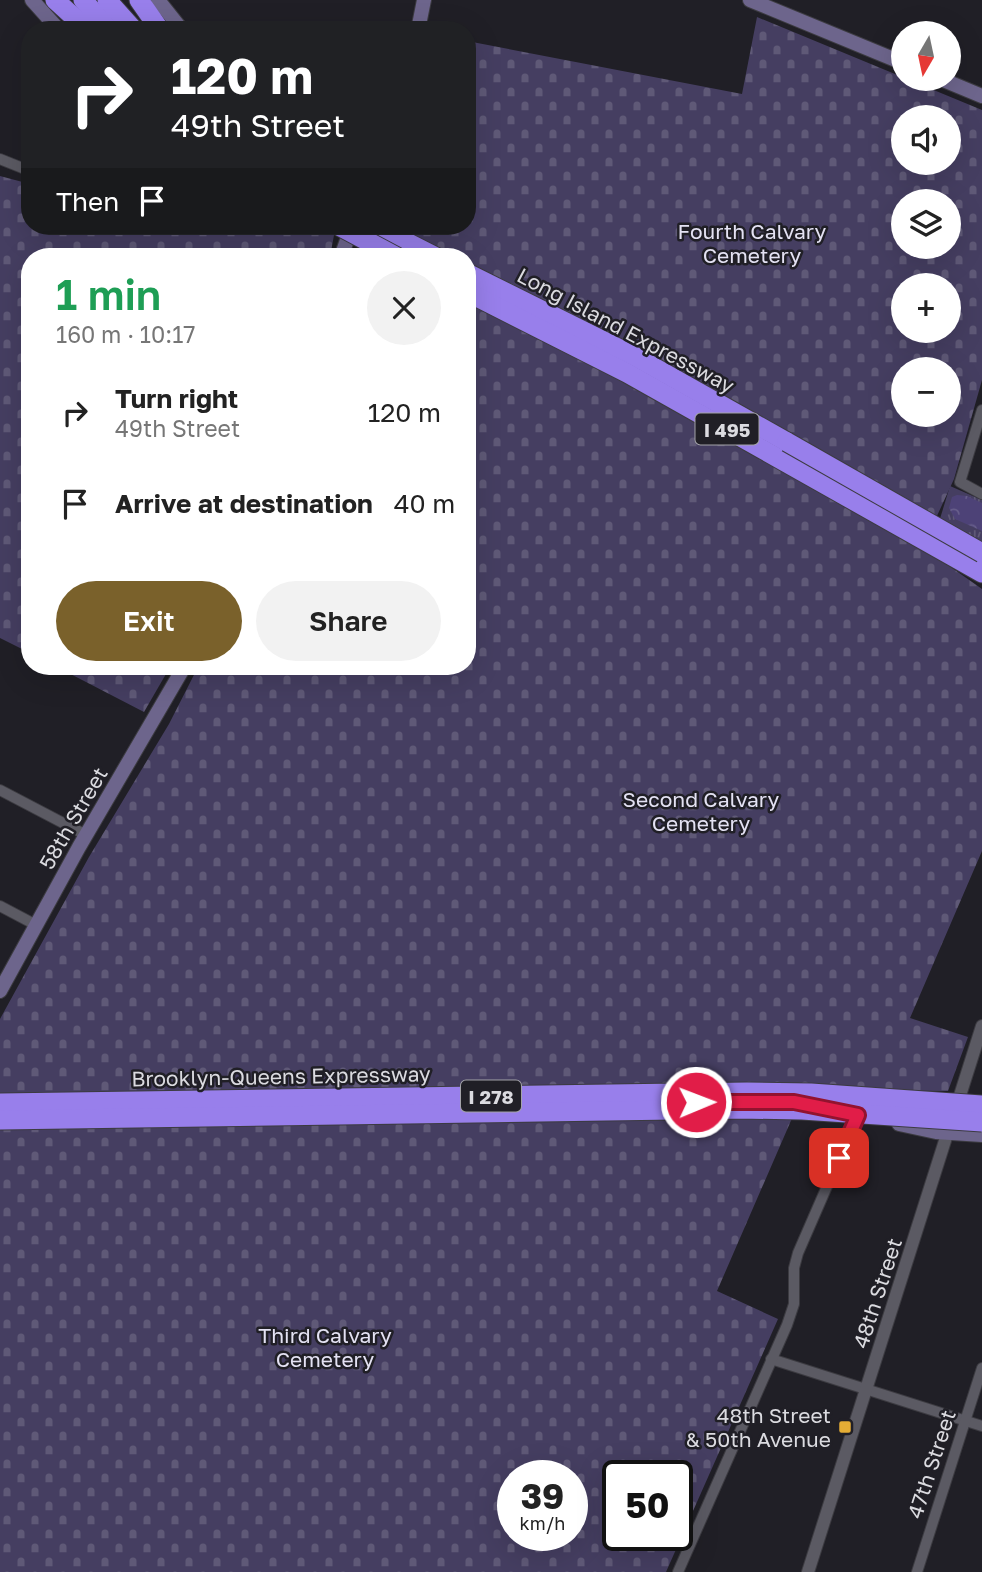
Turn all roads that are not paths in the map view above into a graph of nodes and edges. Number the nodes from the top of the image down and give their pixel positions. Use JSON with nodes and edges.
{"nodes":[{"id":1,"x":32,"y":0,"type":"edge"},
{"id":2,"x":55,"y":0,"type":"edge"},
{"id":3,"x":68,"y":0,"type":"edge"},
{"id":4,"x":83,"y":0,"type":"edge"},
{"id":5,"x":107,"y":0,"type":"edge"},
{"id":6,"x":121,"y":0,"type":"edge"},
{"id":7,"x":139,"y":0,"type":"edge"},
{"id":8,"x":158,"y":0,"type":"edge"},
{"id":9,"x":424,"y":0,"type":"edge"},
{"id":10,"x":750,"y":0,"type":"edge"},
{"id":11,"x":51,"y":21,"type":"edge"},
{"id":12,"x":78,"y":21,"type":"edge"},
{"id":13,"x":90,"y":21,"type":"edge"},
{"id":14,"x":102,"y":21,"type":"edge"},
{"id":15,"x":126,"y":21,"type":"edge"},
{"id":16,"x":136,"y":21,"type":"edge"},
{"id":17,"x":154,"y":21,"type":"edge"},
{"id":18,"x":175,"y":21,"type":"edge"},
{"id":19,"x":420,"y":21,"type":"edge"},
{"id":20,"x":891,"y":58,"type":"edge"},
{"id":21,"x":961,"y":87,"type":"edge"},
{"id":22,"x":982,"y":96,"type":"edge"},
{"id":23,"x":0,"y":159,"type":"edge"},
{"id":24,"x":21,"y":167,"type":"edge"},
{"id":25,"x":387,"y":242,"type":"edge"},
{"id":26,"x":407,"y":248,"type":"edge"},
{"id":27,"x":476,"y":277,"type":"edge"},
{"id":28,"x":476,"y":284,"type":"edge"},
{"id":29,"x":476,"y":291,"type":"edge"},
{"id":30,"x":476,"y":297,"type":"edge"},
{"id":31,"x":981,"y":417,"type":"edge"},
{"id":32,"x":747,"y":430,"type":"junction"},
{"id":33,"x":783,"y":451,"type":"junction"},
{"id":34,"x":982,"y":494,"type":"edge"},
{"id":35,"x":944,"y":537,"type":"junction"},
{"id":36,"x":982,"y":552,"type":"edge"},
{"id":37,"x":982,"y":558,"type":"edge"},
{"id":38,"x":982,"y":567,"type":"edge"},
{"id":39,"x":982,"y":573,"type":"edge"},
{"id":40,"x":179,"y":675,"type":"edge"},
{"id":41,"x":0,"y":790,"type":"edge"},
{"id":42,"x":86,"y":835,"type":"junction"},
{"id":43,"x":0,"y":906,"type":"edge"},
{"id":44,"x":36,"y":926,"type":"junction"},
{"id":45,"x":0,"y":991,"type":"edge"},
{"id":46,"x":982,"y":1026,"type":"edge"},
{"id":47,"x":960,"y":1095,"type":"junction"},
{"id":48,"x":982,"y":1095,"type":"edge"},
{"id":49,"x":794,"y":1102,"type":"junction"},
{"id":50,"x":0,"y":1103,"type":"edge"},
{"id":51,"x":982,"y":1105,"type":"edge"},
{"id":52,"x":0,"y":1113,"type":"edge"},
{"id":53,"x":858,"y":1115,"type":"junction"},
{"id":54,"x":0,"y":1120,"type":"edge"},
{"id":55,"x":982,"y":1122,"type":"edge"},
{"id":56,"x":948,"y":1133,"type":"junction"},
{"id":57,"x":982,"y":1135,"type":"edge"},
{"id":58,"x":771,"y":1359,"type":"junction"},
{"id":59,"x":982,"y":1368,"type":"edge"},
{"id":60,"x":866,"y":1389,"type":"junction"},
{"id":61,"x":965,"y":1420,"type":"junction"},
{"id":62,"x":982,"y":1426,"type":"edge"},
{"id":63,"x":678,"y":1572,"type":"edge"},
{"id":64,"x":808,"y":1572,"type":"edge"},
{"id":65,"x":917,"y":1572,"type":"edge"}],
"edges":[{"from":1,"to":11,"type":"main road"},
{"from":2,"to":12,"type":"highway"},
{"from":3,"to":13,"type":"highway"},
{"from":4,"to":14,"type":"highway"},
{"from":5,"to":15,"type":"highway"},
{"from":6,"to":16,"type":"highway"},
{"from":7,"to":17,"type":"highway"},
{"from":8,"to":18,"type":"main road"},
{"from":9,"to":19,"type":"main road"},
{"from":10,"to":20,"type":"main road"},
{"from":21,"to":22,"type":"main road"},
{"from":23,"to":24,"type":"street"},
{"from":25,"to":26,"type":"highway"},
{"from":27,"to":36,"type":"highway","name":"Long Island Expressway","number":"I 495","bridge":true},
{"from":28,"to":32,"type":"highway"},
{"from":29,"to":32,"type":"highway"},
{"from":30,"to":39,"type":"highway","name":"Long Island Expressway","number":"I 495"},
{"from":31,"to":34,"type":"street"},
{"from":32,"to":33,"type":"highway"},
{"from":33,"to":35,"type":"highway"},
{"from":33,"to":38,"type":"highway"},
{"from":35,"to":36,"type":"highway"},
{"from":35,"to":37,"type":"highway"},
{"from":40,"to":42,"type":"main road","name":"58th Street"},
{"from":41,"to":42,"type":"street"},
{"from":42,"to":44,"type":"main road","name":"58th Street"},
{"from":43,"to":44,"type":"street"},
{"from":44,"to":45,"type":"main road","name":"58th Street"},
{"from":46,"to":47,"type":"street","name":"48th Street"},
{"from":47,"to":48,"type":"main road"},
{"from":47,"to":49,"type":"main road"},
{"from":47,"to":56,"type":"street","name":"48th Street"},
{"from":49,"to":52,"type":"main road"},
{"from":49,"to":53,"type":"main road"},
{"from":50,"to":51,"type":"highway","name":"Brooklyn-Queens Expressway","number":"I 278","bridge":true},
{"from":53,"to":56,"type":"main road"},
{"from":53,"to":58,"type":"street"},
{"from":54,"to":55,"type":"highway","name":"Brooklyn-Queens Expressway","number":"I 278","bridge":true},
{"from":56,"to":57,"type":"main road"},
{"from":56,"to":60,"type":"street","name":"48th Street"},
{"from":58,"to":60,"type":"street"},
{"from":58,"to":63,"type":"street"},
{"from":59,"to":61,"type":"street","name":"47th Street"},
{"from":60,"to":61,"type":"street"},
{"from":60,"to":64,"type":"street","name":"48th Street"},
{"from":61,"to":62,"type":"street"},
{"from":61,"to":65,"type":"street","name":"47th Street"}]}
